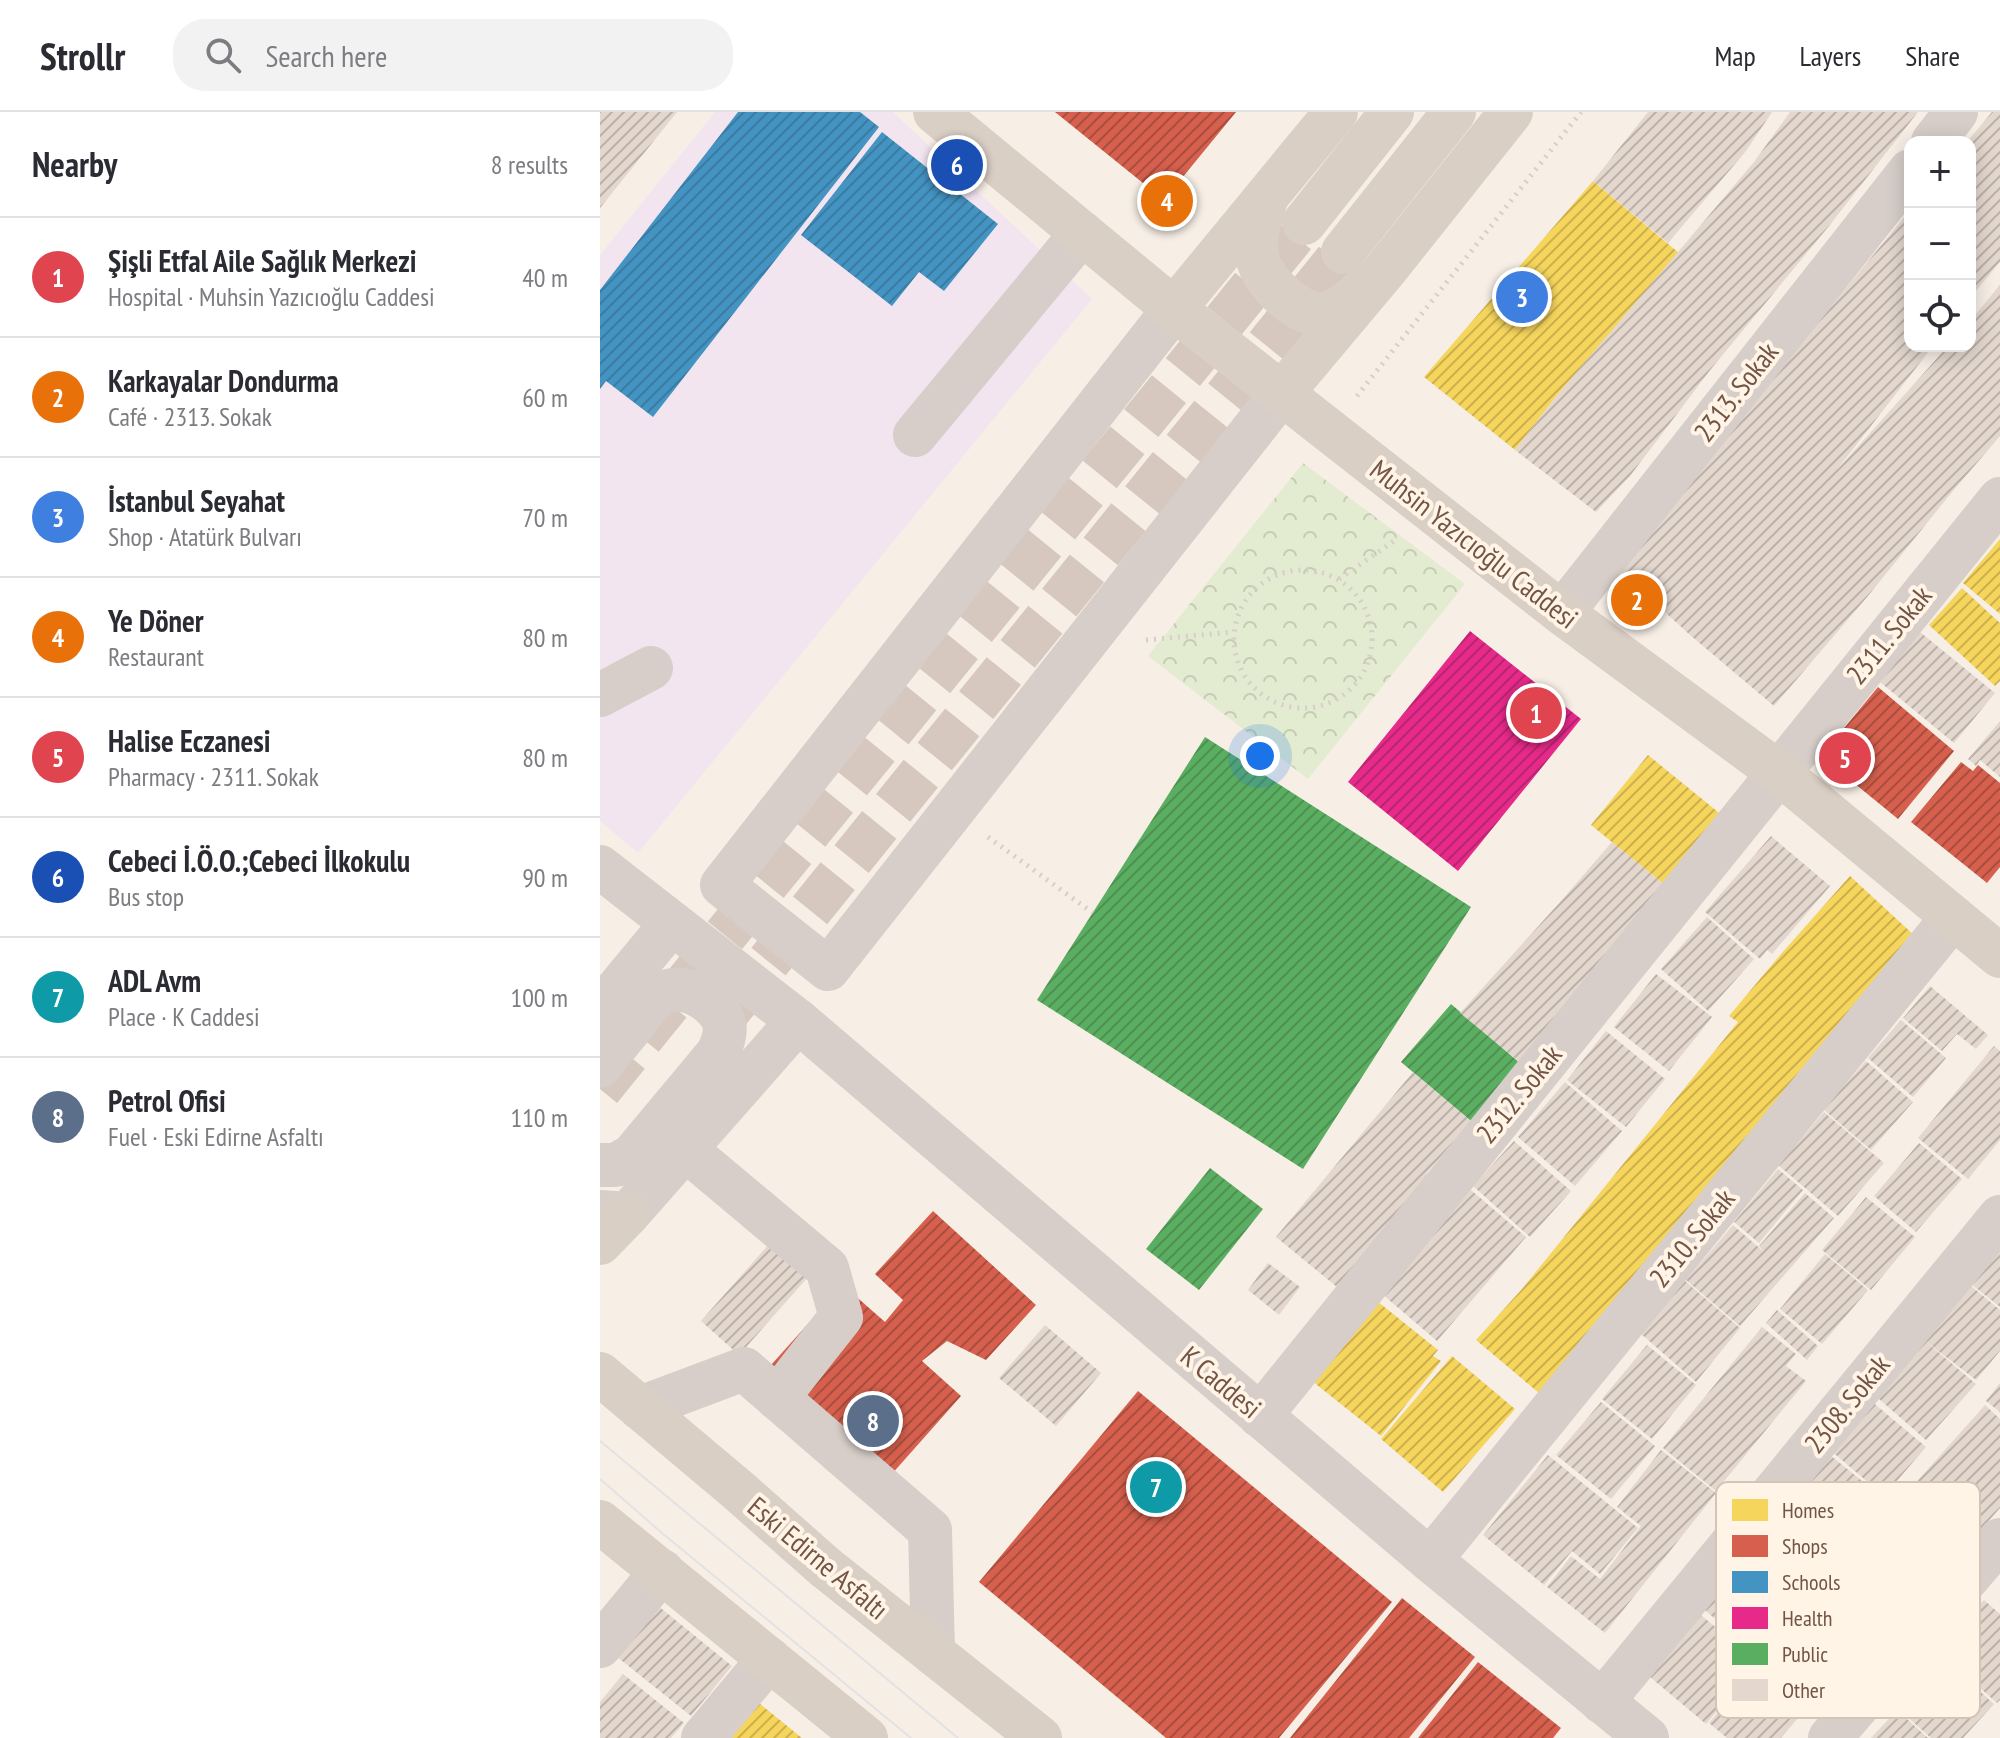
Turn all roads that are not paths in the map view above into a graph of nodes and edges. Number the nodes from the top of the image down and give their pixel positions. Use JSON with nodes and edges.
{"nodes":[{"id":1,"x":935,"y":112,"type":"edge"},
{"id":2,"x":1336,"y":112,"type":"edge"},
{"id":3,"x":1392,"y":112,"type":"edge"},
{"id":4,"x":1454,"y":112,"type":"edge"},
{"id":5,"x":1511,"y":112,"type":"edge"},
{"id":6,"x":1956,"y":112,"type":"edge"},
{"id":7,"x":1938,"y":136,"type":"edge"},
{"id":8,"x":1904,"y":179,"type":"edge"},
{"id":9,"x":1267,"y":197,"type":"junction"},
{"id":10,"x":1304,"y":223,"type":"tunnel mouth"},
{"id":11,"x":1082,"y":233,"type":"junction"},
{"id":12,"x":1343,"y":252,"type":"tunnel mouth"},
{"id":13,"x":1386,"y":269,"type":"junction"},
{"id":14,"x":1174,"y":309,"type":"junction"},
{"id":15,"x":1281,"y":394,"type":"junction"},
{"id":16,"x":915,"y":435,"type":"dead end"},
{"id":17,"x":2000,"y":499,"type":"edge"},
{"id":18,"x":1562,"y":613,"type":"junction"},
{"id":19,"x":651,"y":668,"type":"dead end"},
{"id":20,"x":600,"y":695,"type":"edge"},
{"id":21,"x":1778,"y":772,"type":"junction"},
{"id":22,"x":600,"y":867,"type":"edge"},
{"id":23,"x":672,"y":923,"type":"junction"},
{"id":24,"x":1985,"y":935,"type":"edge"},
{"id":25,"x":600,"y":1010,"type":"edge"},
{"id":26,"x":798,"y":1021,"type":"junction"},
{"id":27,"x":600,"y":1066,"type":"edge"},
{"id":28,"x":685,"y":1149,"type":"junction"},
{"id":29,"x":600,"y":1165,"type":"edge"},
{"id":30,"x":2000,"y":1217,"type":"edge"},
{"id":31,"x":609,"y":1223,"type":"edge"},
{"id":32,"x":600,"y":1374,"type":"edge"},
{"id":33,"x":777,"y":1398,"type":"junction"},
{"id":34,"x":640,"y":1408,"type":"junction"},
{"id":35,"x":1260,"y":1416,"type":"junction"},
{"id":36,"x":1783,"y":1482,"type":"edge"},
{"id":37,"x":600,"y":1522,"type":"edge"},
{"id":38,"x":2000,"y":1540,"type":"edge"},
{"id":39,"x":1430,"y":1560,"type":"junction"},
{"id":40,"x":1716,"y":1563,"type":"edge"},
{"id":41,"x":1980,"y":1563,"type":"edge"},
{"id":42,"x":662,"y":1571,"type":"junction"},
{"id":43,"x":600,"y":1646,"type":"edge"},
{"id":44,"x":933,"y":1653,"type":"junction"},
{"id":45,"x":769,"y":1659,"type":"junction"},
{"id":46,"x":1602,"y":1702,"type":"junction"},
{"id":47,"x":1847,"y":1718,"type":"edge"},
{"id":48,"x":703,"y":1738,"type":"edge"},
{"id":49,"x":866,"y":1738,"type":"edge"},
{"id":50,"x":1040,"y":1738,"type":"edge"},
{"id":51,"x":1647,"y":1738,"type":"edge"},
{"id":52,"x":1830,"y":1738,"type":"edge"}],
"edges":[{"from":1,"to":11,"type":"main road","name":"Muhsin Yazıcıoğlu Caddesi"},
{"from":2,"to":9,"type":"main road"},
{"from":3,"to":10,"type":"main road"},
{"from":4,"to":12,"type":"main road"},
{"from":5,"to":13,"type":"main road"},
{"from":6,"to":7,"type":"street"},
{"from":8,"to":18,"type":"street","name":"2313. Sokak"},
{"from":9,"to":13,"type":"main road"},
{"from":9,"to":14,"type":"main road"},
{"from":11,"to":14,"type":"main road","name":"Muhsin Yazıcıoğlu Caddesi"},
{"from":11,"to":16,"type":"street"},
{"from":13,"to":15,"type":"main road"},
{"from":14,"to":15,"type":"main road","name":"Muhsin Yazıcıoğlu Caddesi"},
{"from":14,"to":15,"type":"street"},
{"from":15,"to":18,"type":"main road","name":"Muhsin Yazıcıoğlu Caddesi"},
{"from":17,"to":21,"type":"street","name":"2311. Sokak"},
{"from":18,"to":21,"type":"main road","name":"Muhsin Yazıcıoğlu Caddesi"},
{"from":19,"to":20,"type":"street"},
{"from":21,"to":24,"type":"main road","name":"Muhsin Yazıcıoğlu Caddesi"},
{"from":21,"to":35,"type":"street","name":"2312. Sokak"},
{"from":22,"to":23,"type":"street","name":"K Caddesi"},
{"from":23,"to":25,"type":"street"},
{"from":23,"to":26,"type":"street","name":"K Caddesi"},
{"from":24,"to":39,"type":"street","name":"2310. Sokak"},
{"from":26,"to":28,"type":"street"},
{"from":26,"to":35,"type":"street","name":"K Caddesi"},
{"from":27,"to":29,"type":"street"},
{"from":28,"to":31,"type":"street"},
{"from":28,"to":33,"type":"street"},
{"from":30,"to":36,"type":"street","name":"2308. Sokak"},
{"from":32,"to":34,"type":"main road","name":"Eski Edirne Asfaltı"},
{"from":33,"to":34,"type":"street"},
{"from":33,"to":44,"type":"street"},
{"from":34,"to":44,"type":"main road","name":"Eski Edirne Asfaltı"},
{"from":35,"to":39,"type":"street","name":"K Caddesi"},
{"from":37,"to":42,"type":"main road"},
{"from":38,"to":41,"type":"street"},
{"from":39,"to":46,"type":"street","name":"K Caddesi"},
{"from":40,"to":46,"type":"street","name":"2308. Sokak"},
{"from":42,"to":43,"type":"street"},
{"from":42,"to":45,"type":"main road"},
{"from":44,"to":50,"type":"main road","name":"Eski Edirne Asfaltı"},
{"from":45,"to":48,"type":"street"},
{"from":45,"to":49,"type":"main road"},
{"from":46,"to":51,"type":"street","name":"K Caddesi"},
{"from":47,"to":52,"type":"street"}]}
